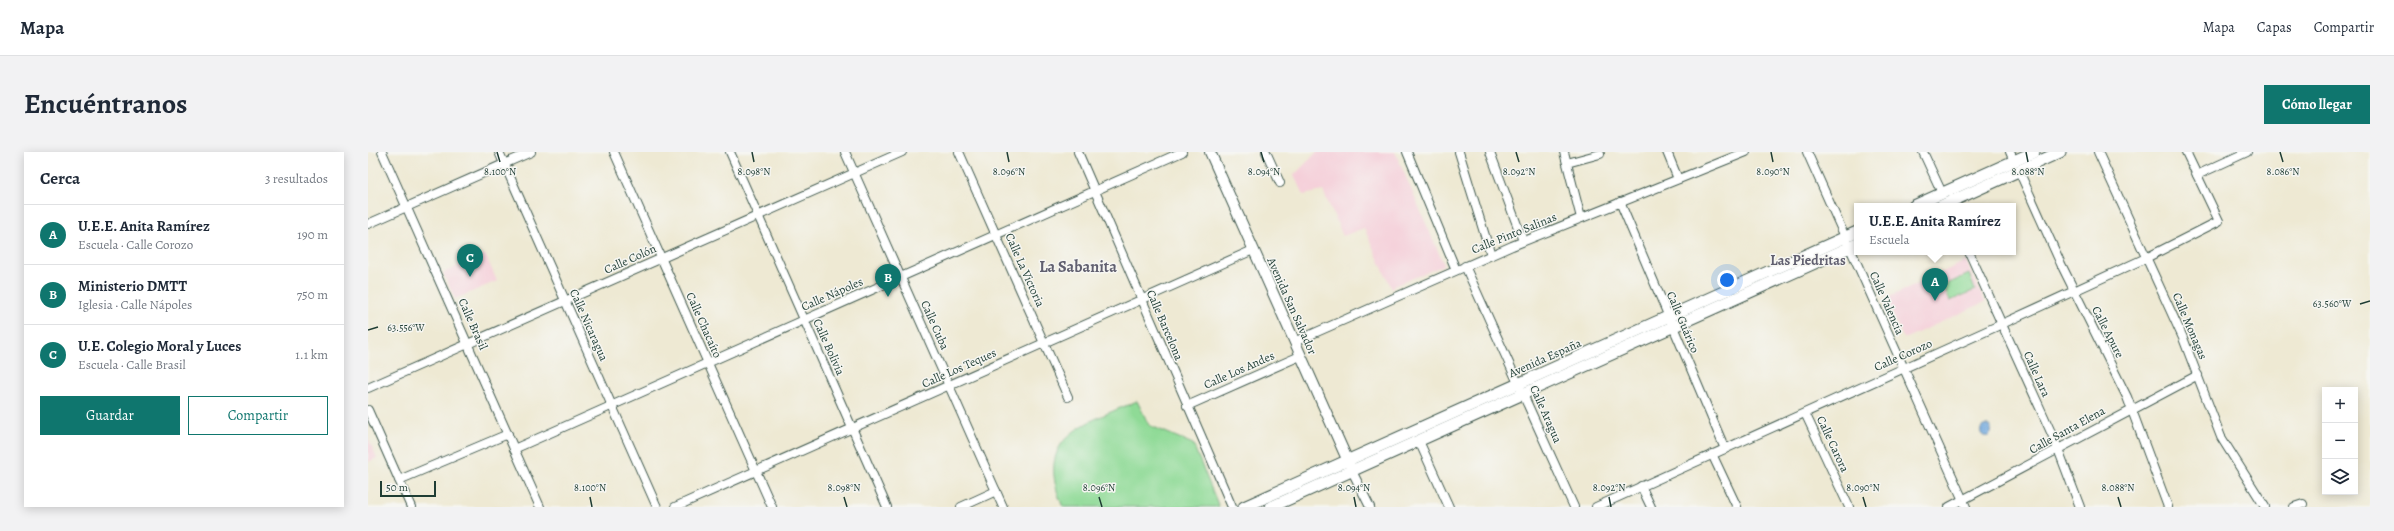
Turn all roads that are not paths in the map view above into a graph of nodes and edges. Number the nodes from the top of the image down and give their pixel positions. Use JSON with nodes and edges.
{"nodes":[{"id":1,"x":382,"y":152,"type":"edge"},
{"id":2,"x":500,"y":152,"type":"edge"},
{"id":3,"x":531,"y":152,"type":"edge"},
{"id":4,"x":614,"y":152,"type":"edge"},
{"id":5,"x":730,"y":152,"type":"edge"},
{"id":6,"x":845,"y":152,"type":"edge"},
{"id":7,"x":902,"y":152,"type":"edge"},
{"id":8,"x":959,"y":152,"type":"edge"},
{"id":9,"x":1078,"y":152,"type":"edge"},
{"id":10,"x":1182,"y":152,"type":"edge"},
{"id":11,"x":1210,"y":152,"type":"edge"},
{"id":12,"x":1266,"y":152,"type":"edge"},
{"id":13,"x":1407,"y":152,"type":"edge"},
{"id":14,"x":1458,"y":152,"type":"edge"},
{"id":15,"x":1490,"y":152,"type":"edge"},
{"id":16,"x":1564,"y":152,"type":"edge"},
{"id":17,"x":1667,"y":152,"type":"edge"},
{"id":18,"x":1746,"y":152,"type":"edge"},
{"id":19,"x":1807,"y":152,"type":"edge"},
{"id":20,"x":1923,"y":152,"type":"edge"},
{"id":21,"x":2034,"y":152,"type":"edge"},
{"id":22,"x":2060,"y":152,"type":"edge"},
{"id":23,"x":2098,"y":152,"type":"edge"},
{"id":24,"x":2186,"y":152,"type":"edge"},
{"id":25,"x":2247,"y":152,"type":"edge"},
{"id":26,"x":1600,"y":154,"type":"dead end"},
{"id":27,"x":2014,"y":161,"type":"edge"},
{"id":28,"x":504,"y":163,"type":"junction"},
{"id":29,"x":1567,"y":163,"type":"junction"},
{"id":30,"x":854,"y":173,"type":"junction"},
{"id":31,"x":2197,"y":175,"type":"junction"},
{"id":32,"x":1678,"y":179,"type":"junction"},
{"id":33,"x":1280,"y":183,"type":"dead end"},
{"id":34,"x":1094,"y":191,"type":"junction"},
{"id":35,"x":1620,"y":202,"type":"junction"},
{"id":36,"x":1944,"y":202,"type":"edge"},
{"id":37,"x":407,"y":206,"type":"junction"},
{"id":38,"x":758,"y":216,"type":"junction"},
{"id":39,"x":1581,"y":218,"type":"junction"},
{"id":40,"x":368,"y":224,"type":"edge"},
{"id":41,"x":996,"y":234,"type":"junction"},
{"id":42,"x":1523,"y":241,"type":"junction"},
{"id":43,"x":1850,"y":243,"type":"edge"},
{"id":44,"x":1253,"y":250,"type":"junction"},
{"id":45,"x":1854,"y":252,"type":"edge"},
{"id":46,"x":1491,"y":255,"type":"junction"},
{"id":47,"x":1855,"y":255,"type":"edge"},
{"id":48,"x":1970,"y":255,"type":"edge"},
{"id":49,"x":662,"y":258,"type":"junction"},
{"id":50,"x":2146,"y":258,"type":"junction"},
{"id":51,"x":1465,"y":266,"type":"junction"},
{"id":52,"x":1456,"y":270,"type":"junction"},
{"id":53,"x":900,"y":277,"type":"junction"},
{"id":54,"x":2074,"y":290,"type":"junction"},
{"id":55,"x":1141,"y":300,"type":"junction"},
{"id":56,"x":565,"y":301,"type":"junction"},
{"id":57,"x":804,"y":320,"type":"junction"},
{"id":58,"x":1670,"y":322,"type":"junction"},
{"id":59,"x":2002,"y":324,"type":"junction"},
{"id":60,"x":1294,"y":342,"type":"junction"},
{"id":61,"x":1044,"y":343,"type":"junction"},
{"id":62,"x":468,"y":344,"type":"junction"},
{"id":63,"x":1300,"y":356,"type":"junction"},
{"id":64,"x":708,"y":363,"type":"junction"},
{"id":65,"x":1904,"y":368,"type":"junction"},
{"id":66,"x":2198,"y":375,"type":"junction"},
{"id":67,"x":949,"y":385,"type":"junction"},
{"id":68,"x":368,"y":388,"type":"edge"},
{"id":69,"x":1521,"y":389,"type":"junction"},
{"id":70,"x":1068,"y":397,"type":"dead end"},
{"id":71,"x":612,"y":406,"type":"junction"},
{"id":72,"x":1188,"y":406,"type":"junction"},
{"id":73,"x":2132,"y":409,"type":"junction"},
{"id":74,"x":368,"y":410,"type":"edge"},
{"id":75,"x":1805,"y":413,"type":"junction"},
{"id":76,"x":852,"y":428,"type":"junction"},
{"id":77,"x":508,"y":434,"type":"junction"},
{"id":78,"x":1419,"y":441,"type":"junction"},
{"id":79,"x":514,"y":449,"type":"junction"},
{"id":80,"x":1725,"y":449,"type":"junction"},
{"id":81,"x":2058,"y":450,"type":"junction"},
{"id":82,"x":1712,"y":454,"type":"junction"},
{"id":83,"x":1350,"y":466,"type":"junction"},
{"id":84,"x":756,"y":471,"type":"junction"},
{"id":85,"x":399,"y":480,"type":"junction"},
{"id":86,"x":1641,"y":486,"type":"junction"},
{"id":87,"x":996,"y":491,"type":"junction"},
{"id":88,"x":1964,"y":503,"type":"edge"},
{"id":89,"x":2303,"y":504,"type":"dead end"},
{"id":90,"x":411,"y":507,"type":"edge"},
{"id":91,"x":540,"y":507,"type":"edge"},
{"id":92,"x":657,"y":507,"type":"edge"},
{"id":93,"x":674,"y":507,"type":"edge"},
{"id":94,"x":772,"y":507,"type":"edge"},
{"id":95,"x":886,"y":507,"type":"edge"},
{"id":96,"x":961,"y":507,"type":"edge"},
{"id":97,"x":1003,"y":507,"type":"edge"},
{"id":98,"x":1232,"y":507,"type":"edge"},
{"id":99,"x":1244,"y":507,"type":"edge"},
{"id":100,"x":1271,"y":507,"type":"edge"},
{"id":101,"x":1370,"y":507,"type":"edge"},
{"id":102,"x":1449,"y":507,"type":"edge"},
{"id":103,"x":1574,"y":507,"type":"edge"},
{"id":104,"x":1596,"y":507,"type":"edge"},
{"id":105,"x":1651,"y":507,"type":"edge"},
{"id":106,"x":1737,"y":507,"type":"edge"},
{"id":107,"x":1849,"y":507,"type":"edge"},
{"id":108,"x":1949,"y":507,"type":"edge"},
{"id":109,"x":2080,"y":507,"type":"edge"},
{"id":110,"x":2168,"y":507,"type":"edge"},
{"id":111,"x":2264,"y":507,"type":"edge"},
{"id":112,"x":2294,"y":507,"type":"edge"}],
"edges":[{"from":1,"to":37,"type":"street","name":"Calle Brasil"},
{"from":2,"to":28,"type":"street","name":"Calle Nicaragua"},
{"from":3,"to":28,"type":"street"},
{"from":4,"to":49,"type":"street","name":"Calle Chacaíto"},
{"from":5,"to":38,"type":"street","name":"Calle Bolivia"},
{"from":6,"to":30,"type":"street","name":"Calle Cuba"},
{"from":7,"to":30,"type":"street","name":"Calle Colón"},
{"from":8,"to":41,"type":"street","name":"Calle La Victoria"},
{"from":9,"to":34,"type":"street","name":"Calle Barcelona"},
{"from":10,"to":34,"type":"street","name":"Calle Nápoles"},
{"from":11,"to":44,"type":"street","name":"Avenida San Salvador"},
{"from":12,"to":33,"type":"street"},
{"from":13,"to":52,"type":"street"},
{"from":14,"to":46,"type":"street"},
{"from":15,"to":42,"type":"street"},
{"from":16,"to":29,"type":"street"},
{"from":17,"to":32,"type":"street"},
{"from":18,"to":32,"type":"street","name":"Calle Pinto Salinas"},
{"from":19,"to":43,"type":"street","name":"Calle Valencia"},
{"from":20,"to":36,"type":"street"},
{"from":21,"to":27,"type":"main road"},
{"from":22,"to":27,"type":"main road"},
{"from":23,"to":50,"type":"street","name":"Calle Monagas"},
{"from":24,"to":31,"type":"street"},
{"from":25,"to":31,"type":"street"},
{"from":26,"to":29,"type":"street"},
{"from":27,"to":36,"type":"main road"},
{"from":27,"to":54,"type":"street","name":"Calle Apure"},
{"from":28,"to":37,"type":"street"},
{"from":28,"to":56,"type":"street","name":"Calle Nicaragua"},
{"from":29,"to":39,"type":"street"},
{"from":30,"to":38,"type":"street","name":"Calle Colón"},
{"from":30,"to":53,"type":"street","name":"Calle Cuba"},
{"from":31,"to":50,"type":"street","name":"Calle Corozo"},
{"from":32,"to":35,"type":"street","name":"Calle Pinto Salinas"},
{"from":34,"to":41,"type":"street","name":"Calle Nápoles"},
{"from":34,"to":55,"type":"street","name":"Calle Barcelona"},
{"from":35,"to":39,"type":"street","name":"Calle Pinto Salinas"},
{"from":35,"to":58,"type":"street","name":"Calle Guárico"},
{"from":37,"to":40,"type":"street"},
{"from":37,"to":62,"type":"street","name":"Calle Brasil"},
{"from":38,"to":49,"type":"street","name":"Calle Colón"},
{"from":38,"to":57,"type":"street","name":"Calle Bolivia"},
{"from":39,"to":42,"type":"street","name":"Calle Pinto Salinas"},
{"from":41,"to":53,"type":"street","name":"Calle Nápoles"},
{"from":41,"to":61,"type":"street","name":"Calle La Victoria"},
{"from":42,"to":46,"type":"street","name":"Calle Pinto Salinas"},
{"from":43,"to":45,"type":"street","name":"Calle Valencia"},
{"from":43,"to":58,"type":"main road","name":"Avenida España"},
{"from":44,"to":55,"type":"street","name":"Calle Los Teques"},
{"from":44,"to":60,"type":"street","name":"Avenida San Salvador"},
{"from":46,"to":51,"type":"street","name":"Calle Pinto Salinas"},
{"from":47,"to":65,"type":"street","name":"Calle Valencia"},
{"from":48,"to":59,"type":"street","name":"Calle Lara"},
{"from":49,"to":56,"type":"street","name":"Calle Colón"},
{"from":49,"to":64,"type":"street","name":"Calle Chacaíto"},
{"from":50,"to":54,"type":"street","name":"Calle Corozo"},
{"from":50,"to":66,"type":"street","name":"Calle Monagas"},
{"from":51,"to":52,"type":"street","name":"Calle Pinto Salinas"},
{"from":51,"to":69,"type":"street","name":"Calle Aragua"},
{"from":52,"to":60,"type":"street","name":"Calle Pinto Salinas"},
{"from":53,"to":57,"type":"street","name":"Calle Nápoles"},
{"from":53,"to":67,"type":"street","name":"Calle Cuba"},
{"from":54,"to":59,"type":"street","name":"Calle Corozo"},
{"from":54,"to":73,"type":"street","name":"Calle Apure"},
{"from":55,"to":61,"type":"street","name":"Calle Los Teques"},
{"from":55,"to":72,"type":"street","name":"Calle Barcelona"},
{"from":56,"to":62,"type":"street","name":"Calle Colón"},
{"from":56,"to":71,"type":"street","name":"Calle Nicaragua"},
{"from":57,"to":64,"type":"street","name":"Calle Nápoles"},
{"from":57,"to":76,"type":"street","name":"Calle Bolivia"},
{"from":58,"to":69,"type":"main road","name":"Avenida España"},
{"from":58,"to":80,"type":"street","name":"Calle Guárico"},
{"from":59,"to":65,"type":"street","name":"Calle Corozo"},
{"from":59,"to":81,"type":"street","name":"Calle Lara"},
{"from":60,"to":63,"type":"street","name":"Avenida San Salvador"},
{"from":61,"to":67,"type":"street","name":"Calle Los Teques"},
{"from":61,"to":70,"type":"street","name":"Calle La Victoria"},
{"from":62,"to":68,"type":"street","name":"Calle Colón"},
{"from":62,"to":77,"type":"street","name":"Calle Brasil"},
{"from":63,"to":72,"type":"street","name":"Calle Los Andes"},
{"from":63,"to":83,"type":"street","name":"Avenida San Salvador"},
{"from":64,"to":71,"type":"street","name":"Calle Nápoles"},
{"from":64,"to":84,"type":"street","name":"Calle Chacaíto"},
{"from":65,"to":75,"type":"street","name":"Calle Corozo"},
{"from":65,"to":88,"type":"street","name":"Calle Valencia"},
{"from":66,"to":73,"type":"street","name":"Calle Santa Elena"},
{"from":66,"to":111,"type":"street","name":"Calle Monagas"},
{"from":67,"to":76,"type":"street","name":"Calle Los Teques"},
{"from":67,"to":87,"type":"street","name":"Calle Cuba"},
{"from":69,"to":78,"type":"main road","name":"Avenida España"},
{"from":69,"to":83,"type":"main road","name":"Avenida España"},
{"from":69,"to":103,"type":"street","name":"Calle Aragua"},
{"from":71,"to":79,"type":"street","name":"Calle Nápoles"},
{"from":71,"to":92,"type":"street","name":"Calle Nicaragua"},
{"from":72,"to":98,"type":"street","name":"Calle Barcelona"},
{"from":73,"to":81,"type":"street","name":"Calle Santa Elena"},
{"from":73,"to":110,"type":"street","name":"Calle Apure"},
{"from":74,"to":85,"type":"street"},
{"from":75,"to":80,"type":"street","name":"Calle Corozo"},
{"from":75,"to":107,"type":"street","name":"Calle Carora"},
{"from":76,"to":84,"type":"street","name":"Calle Los Teques"},
{"from":76,"to":95,"type":"street","name":"Calle Bolivia"},
{"from":77,"to":79,"type":"street","name":"Calle Brasil"},
{"from":77,"to":85,"type":"street"},
{"from":78,"to":83,"type":"main road","name":"Avenida España"},
{"from":78,"to":102,"type":"street"},
{"from":79,"to":91,"type":"street","name":"Calle Brasil"},
{"from":80,"to":82,"type":"street","name":"Calle Corozo"},
{"from":81,"to":88,"type":"street","name":"Calle Santa Elena"},
{"from":81,"to":109,"type":"street","name":"Calle Lara"},
{"from":82,"to":86,"type":"street","name":"Calle Corozo"},
{"from":82,"to":106,"type":"street"},
{"from":83,"to":99,"type":"main road","name":"Avenida España"},
{"from":83,"to":100,"type":"main road","name":"Avenida España"},
{"from":83,"to":101,"type":"street"},
{"from":84,"to":93,"type":"street","name":"Calle Los Teques"},
{"from":84,"to":94,"type":"street","name":"Calle Chacaíto"},
{"from":85,"to":90,"type":"street"},
{"from":86,"to":104,"type":"street","name":"Calle Corozo"},
{"from":86,"to":105,"type":"street"},
{"from":87,"to":96,"type":"street"},
{"from":87,"to":97,"type":"street","name":"Calle Cuba"},
{"from":88,"to":108,"type":"street","name":"Calle Santa Elena"},
{"from":89,"to":112,"type":"street"}]}
